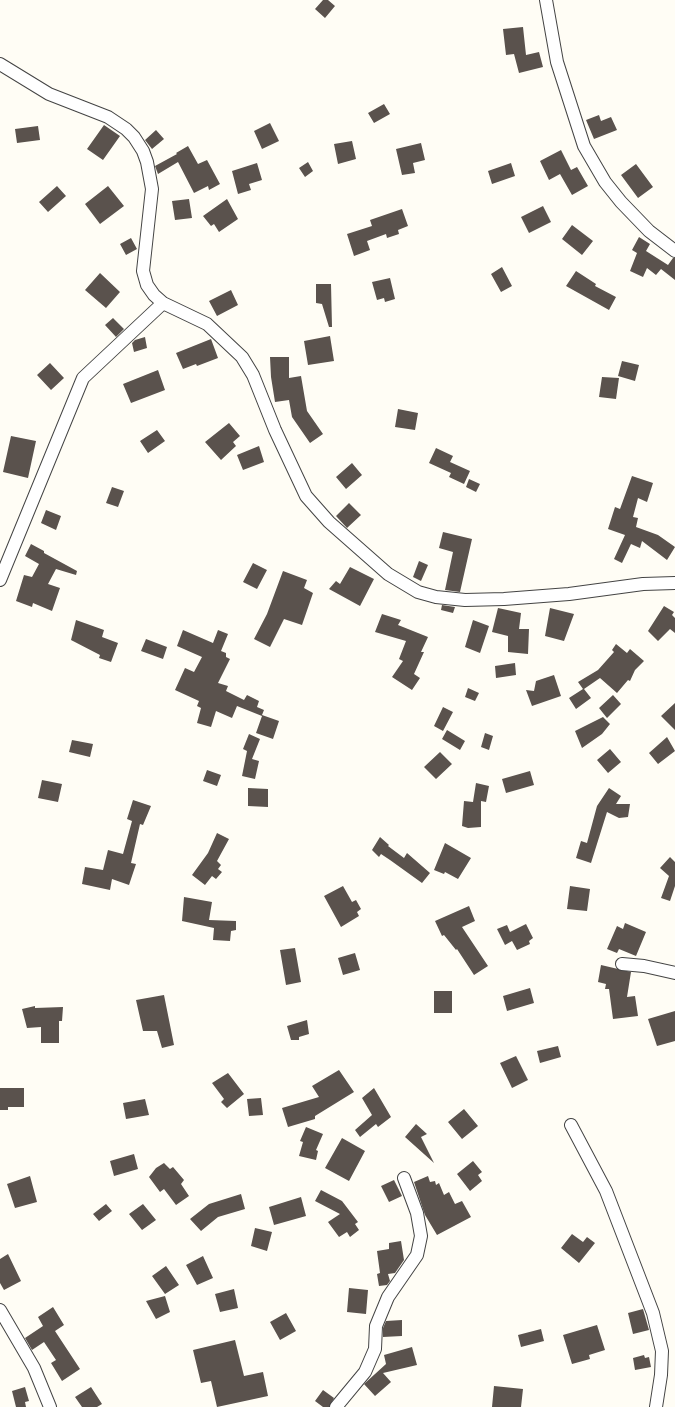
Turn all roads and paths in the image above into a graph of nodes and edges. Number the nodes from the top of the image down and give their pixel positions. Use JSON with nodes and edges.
{"nodes":[{"id":1,"x":546,"y":0,"type":"edge"},
{"id":2,"x":0,"y":64,"type":"edge"},
{"id":3,"x":675,"y":251,"type":"edge"},
{"id":4,"x":164,"y":303,"type":"junction"},
{"id":5,"x":0,"y":580,"type":"edge"},
{"id":6,"x":675,"y":583,"type":"edge"},
{"id":7,"x":622,"y":964,"type":"dead end"},
{"id":8,"x":675,"y":973,"type":"edge"},
{"id":9,"x":571,"y":1125,"type":"dead end"},
{"id":10,"x":404,"y":1178,"type":"dead end"},
{"id":11,"x":0,"y":1310,"type":"edge"},
{"id":12,"x":50,"y":1407,"type":"edge"},
{"id":13,"x":336,"y":1407,"type":"edge"},
{"id":14,"x":656,"y":1407,"type":"edge"}],
"edges":[{"from":1,"to":3,"type":"street"},
{"from":2,"to":4,"type":"street"},
{"from":4,"to":5,"type":"street"},
{"from":4,"to":6,"type":"street"},
{"from":7,"to":8,"type":"street"},
{"from":9,"to":14,"type":"street"},
{"from":10,"to":13,"type":"street"},
{"from":11,"to":12,"type":"street"}]}
